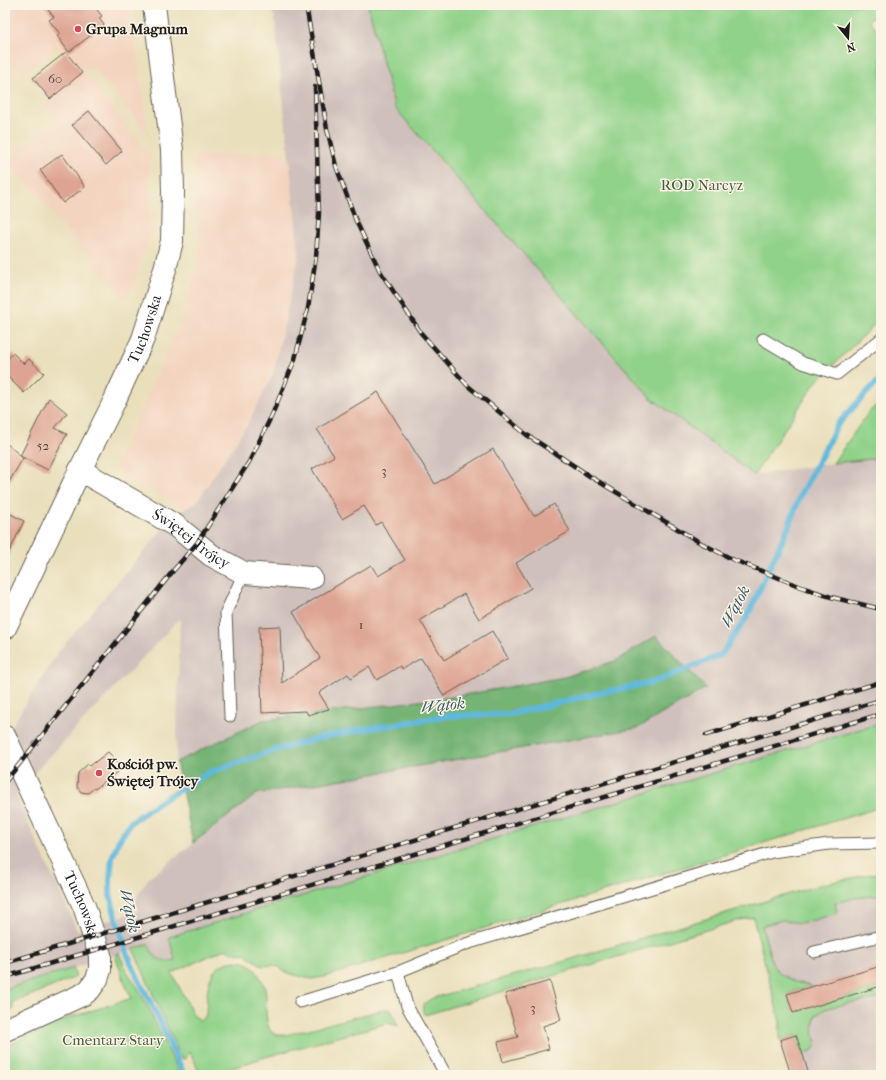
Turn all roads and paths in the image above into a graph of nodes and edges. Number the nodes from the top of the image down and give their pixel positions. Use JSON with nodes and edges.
{"nodes":[{"id":1,"x":154,"y":5,"type":"edge"},
{"id":2,"x":763,"y":339,"type":"dead end"},
{"id":3,"x":881,"y":339,"type":"edge"},
{"id":4,"x":80,"y":470,"type":"junction"},
{"id":5,"x":244,"y":574,"type":"junction"},
{"id":6,"x":312,"y":578,"type":"dead end"},
{"id":7,"x":5,"y":628,"type":"edge"},
{"id":8,"x":230,"y":716,"type":"dead end"},
{"id":9,"x":5,"y":737,"type":"edge"},
{"id":10,"x":881,"y":842,"type":"edge"},
{"id":11,"x":881,"y":936,"type":"edge"},
{"id":12,"x":814,"y":952,"type":"dead end"},
{"id":13,"x":398,"y":972,"type":"junction"},
{"id":14,"x":300,"y":1002,"type":"dead end"},
{"id":15,"x":5,"y":1030,"type":"edge"},
{"id":16,"x":446,"y":1075,"type":"edge"}],
"edges":[{"from":1,"to":4,"type":"street","name":"Tuchowska"},
{"from":2,"to":3,"type":"lane"},
{"from":4,"to":5,"type":"street","name":"Świętej Trójcy"},
{"from":4,"to":7,"type":"street","name":"Tuchowska"},
{"from":5,"to":6,"type":"street","name":"Świętej Trójcy"},
{"from":5,"to":8,"type":"lane"},
{"from":9,"to":15,"type":"street","name":"Tuchowska"},
{"from":10,"to":13,"type":"lane"},
{"from":11,"to":12,"type":"lane"},
{"from":13,"to":14,"type":"lane"},
{"from":13,"to":16,"type":"lane"}]}
